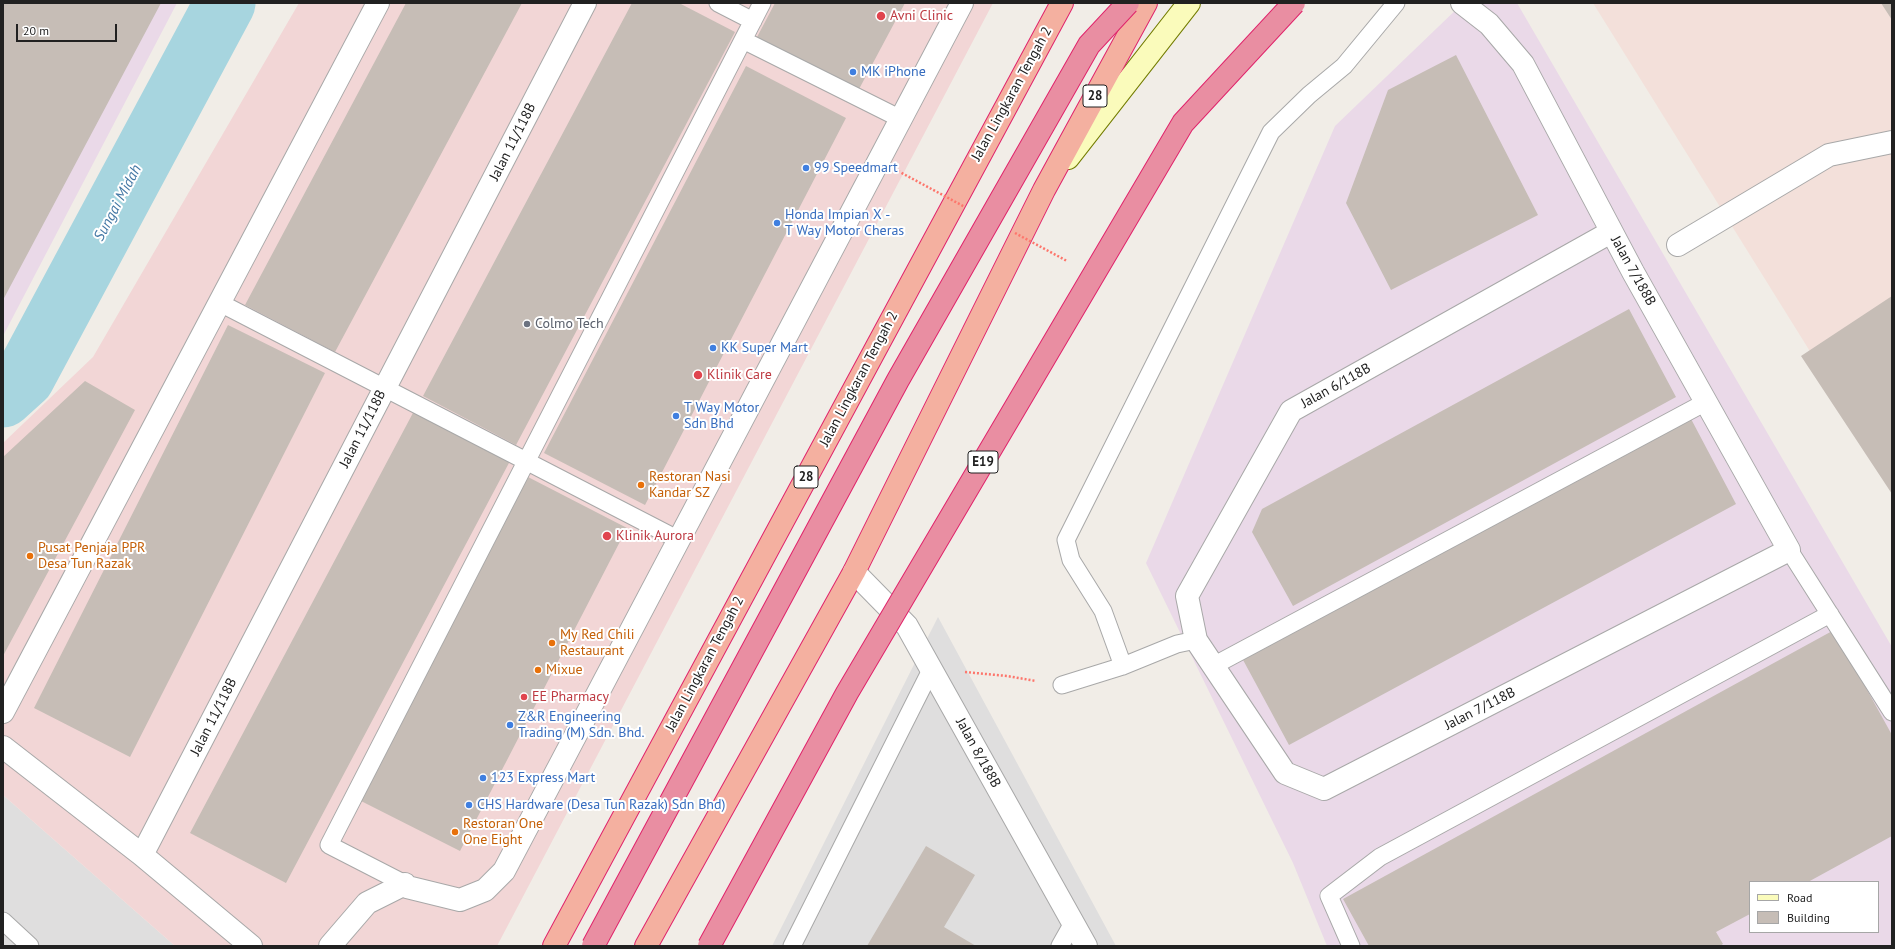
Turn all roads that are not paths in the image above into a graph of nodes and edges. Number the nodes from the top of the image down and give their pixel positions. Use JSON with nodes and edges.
{"nodes":[{"id":1,"x":378,"y":3,"type":"edge"},
{"id":2,"x":585,"y":3,"type":"edge"},
{"id":3,"x":718,"y":3,"type":"edge"},
{"id":4,"x":762,"y":3,"type":"edge"},
{"id":5,"x":962,"y":3,"type":"edge"},
{"id":6,"x":1062,"y":3,"type":"edge"},
{"id":7,"x":1128,"y":3,"type":"edge"},
{"id":8,"x":1146,"y":3,"type":"edge"},
{"id":9,"x":1189,"y":3,"type":"edge"},
{"id":10,"x":1294,"y":3,"type":"edge"},
{"id":11,"x":1396,"y":3,"type":"edge"},
{"id":12,"x":1462,"y":3,"type":"edge"},
{"id":13,"x":753,"y":20,"type":"junction"},
{"id":14,"x":743,"y":40,"type":"junction"},
{"id":15,"x":901,"y":120,"type":"junction"},
{"id":16,"x":1892,"y":142,"type":"edge"},
{"id":17,"x":1044,"y":190,"type":"junction"},
{"id":18,"x":1611,"y":232,"type":"junction"},
{"id":19,"x":1678,"y":245,"type":"dead end"},
{"id":20,"x":220,"y":302,"type":"junction"},
{"id":21,"x":385,"y":387,"type":"junction"},
{"id":22,"x":1706,"y":402,"type":"junction"},
{"id":23,"x":526,"y":460,"type":"junction"},
{"id":24,"x":679,"y":540,"type":"junction"},
{"id":25,"x":1789,"y":550,"type":"junction"},
{"id":26,"x":854,"y":572,"type":"junction"},
{"id":27,"x":1830,"y":614,"type":"junction"},
{"id":28,"x":1196,"y":640,"type":"junction"},
{"id":29,"x":1123,"y":666,"type":"junction"},
{"id":30,"x":1213,"y":666,"type":"junction"},
{"id":31,"x":931,"y":670,"type":"junction"},
{"id":32,"x":1062,"y":685,"type":"road end"},
{"id":33,"x":3,"y":712,"type":"edge"},
{"id":34,"x":1892,"y":712,"type":"edge"},
{"id":35,"x":3,"y":747,"type":"edge"},
{"id":36,"x":142,"y":855,"type":"junction"},
{"id":37,"x":404,"y":884,"type":"junction"},
{"id":38,"x":3,"y":921,"type":"edge"},
{"id":39,"x":1073,"y":923,"type":"junction"},
{"id":40,"x":30,"y":946,"type":"edge"},
{"id":41,"x":251,"y":946,"type":"edge"},
{"id":42,"x":330,"y":946,"type":"edge"},
{"id":43,"x":554,"y":946,"type":"edge"},
{"id":44,"x":593,"y":946,"type":"edge"},
{"id":45,"x":646,"y":946,"type":"edge"},
{"id":46,"x":709,"y":946,"type":"edge"},
{"id":47,"x":792,"y":946,"type":"edge"},
{"id":48,"x":1060,"y":946,"type":"edge"},
{"id":49,"x":1086,"y":946,"type":"edge"},
{"id":50,"x":1351,"y":946,"type":"edge"}],
"edges":[{"from":1,"to":20,"type":"street"},
{"from":2,"to":21,"type":"street","name":"Jalan 11/118B"},
{"from":3,"to":13,"type":"lane"},
{"from":4,"to":13,"type":"lane"},
{"from":5,"to":15,"type":"street"},
{"from":6,"to":43,"type":"highway","name":"Jalan Lingkaran Tengah 2","number":"28"},
{"from":7,"to":44,"type":"highway","bridge":true},
{"from":8,"to":17,"type":"highway","number":"28"},
{"from":9,"to":17,"type":"main road"},
{"from":10,"to":46,"type":"highway","number":"E19","bridge":true},
{"from":11,"to":29,"type":"lane"},
{"from":12,"to":18,"type":"street","name":"Jalan 7/188B"},
{"from":13,"to":14,"type":"lane"},
{"from":14,"to":15,"type":"lane"},
{"from":14,"to":23,"type":"lane"},
{"from":15,"to":24,"type":"street"},
{"from":16,"to":19,"type":"street"},
{"from":17,"to":26,"type":"highway","number":"28"},
{"from":18,"to":22,"type":"street","name":"Jalan 7/188B"},
{"from":18,"to":28,"type":"street","name":"Jalan 6/118B"},
{"from":20,"to":21,"type":"lane"},
{"from":20,"to":33,"type":"street"},
{"from":21,"to":23,"type":"lane"},
{"from":21,"to":36,"type":"street","name":"Jalan 11/118B"},
{"from":22,"to":25,"type":"street","name":"Jalan 7/188B"},
{"from":22,"to":30,"type":"lane"},
{"from":23,"to":24,"type":"lane"},
{"from":23,"to":37,"type":"lane"},
{"from":24,"to":37,"type":"street"},
{"from":25,"to":27,"type":"lane"},
{"from":25,"to":30,"type":"street","name":"Jalan 7/118B"},
{"from":26,"to":31,"type":"street","name":"Jalan 8/188B"},
{"from":26,"to":45,"type":"highway","number":"28"},
{"from":27,"to":34,"type":"lane"},
{"from":27,"to":50,"type":"lane"},
{"from":28,"to":29,"type":"lane"},
{"from":28,"to":30,"type":"street","name":"Jalan 6/118B"},
{"from":29,"to":32,"type":"lane"},
{"from":31,"to":39,"type":"street","name":"Jalan 8/188B"},
{"from":31,"to":47,"type":"lane"},
{"from":35,"to":36,"type":"street"},
{"from":36,"to":41,"type":"street"},
{"from":37,"to":42,"type":"street"},
{"from":38,"to":40,"type":"lane"},
{"from":39,"to":48,"type":"lane"},
{"from":39,"to":49,"type":"street","name":"Jalan 8/188B"}]}
